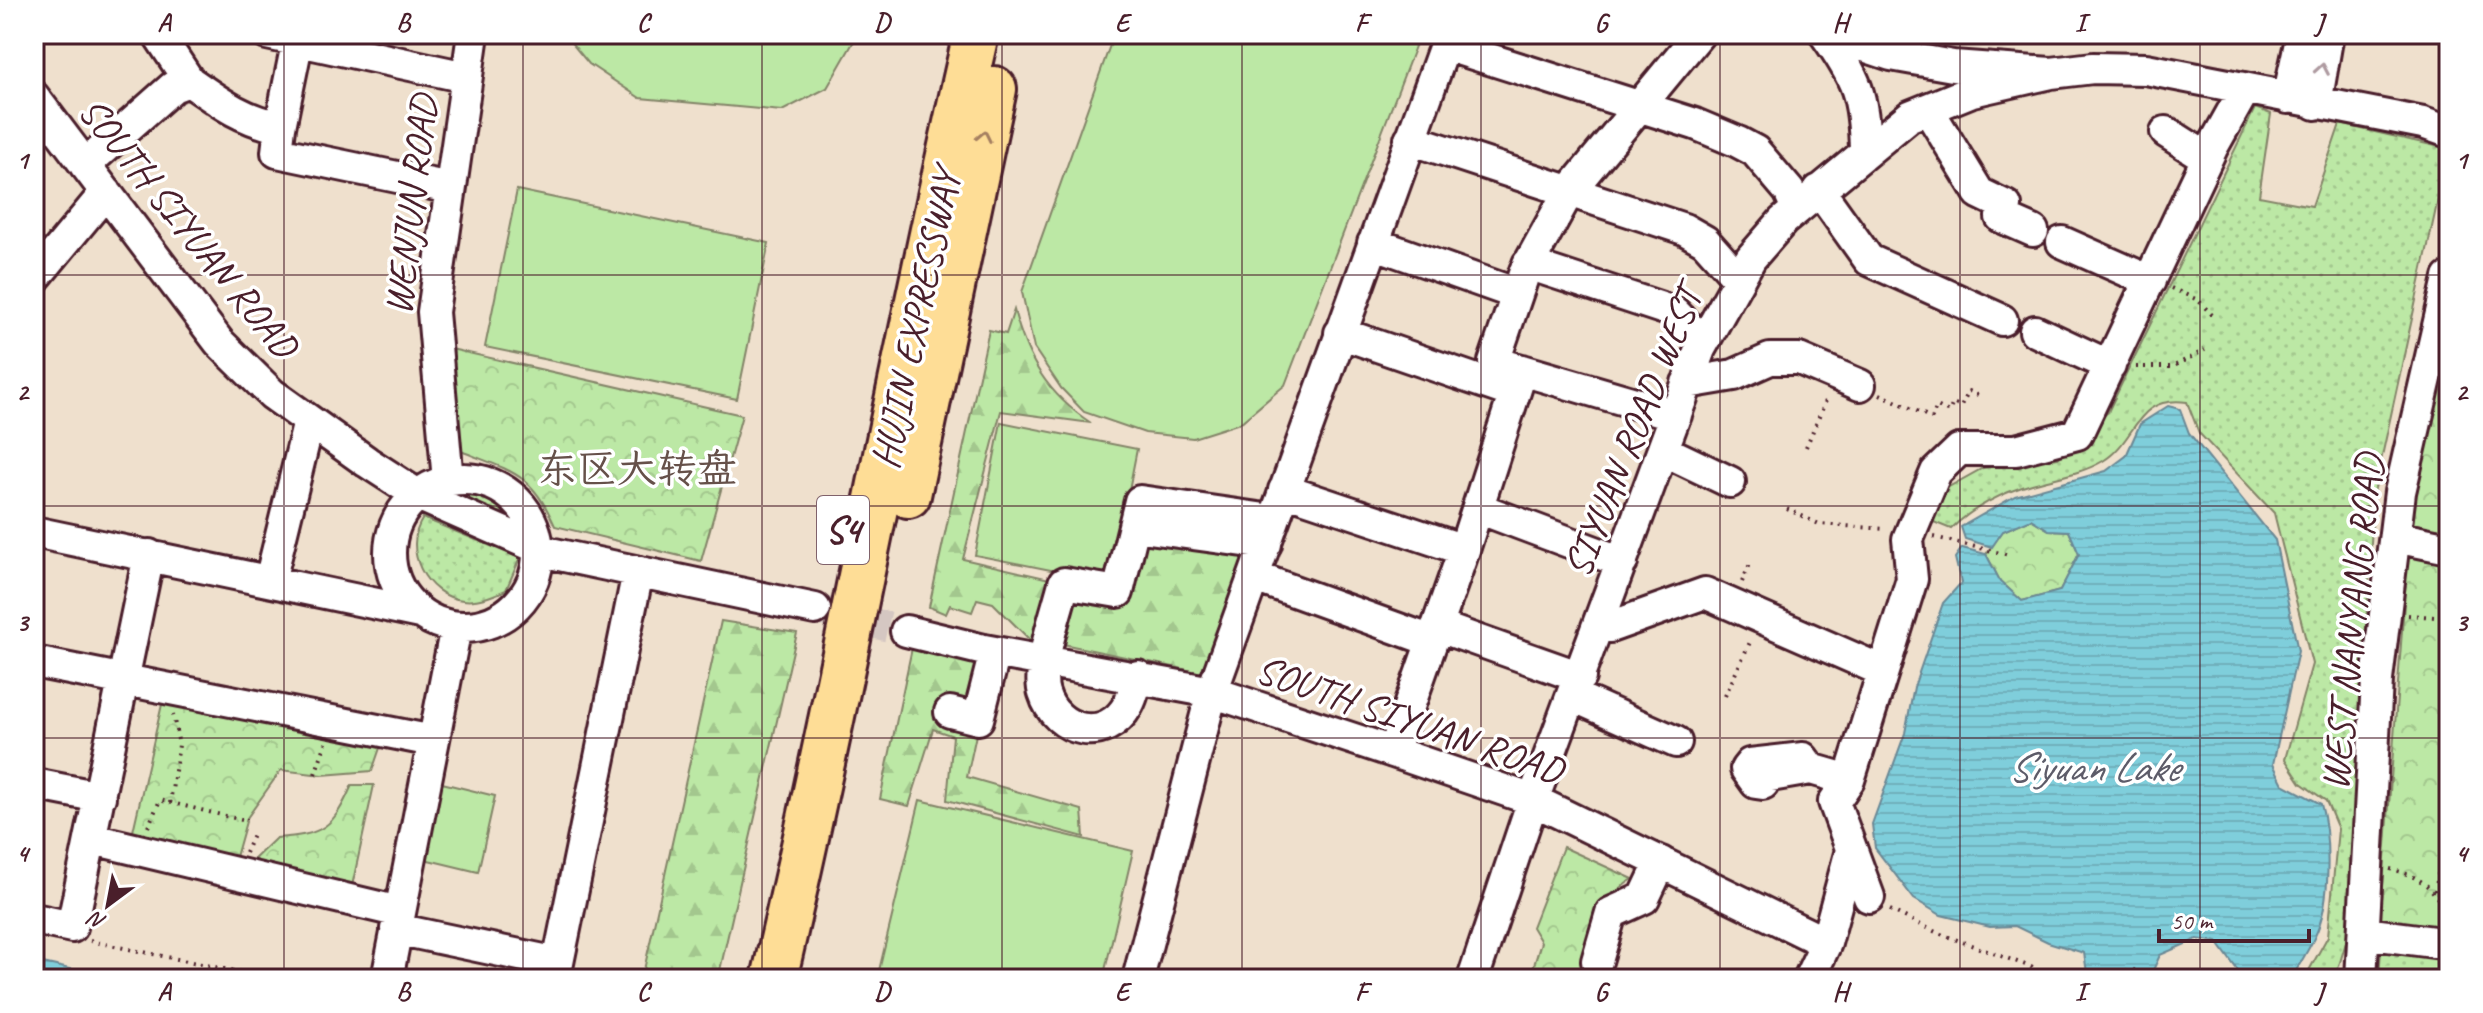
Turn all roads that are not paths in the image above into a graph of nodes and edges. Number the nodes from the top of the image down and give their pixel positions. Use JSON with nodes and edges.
{"nodes":[{"id":1,"x":158,"y":34,"type":"edge"},
{"id":2,"x":267,"y":34,"type":"edge"},
{"id":3,"x":473,"y":34,"type":"edge"},
{"id":4,"x":945,"y":34,"type":"edge"},
{"id":5,"x":976,"y":34,"type":"edge"},
{"id":6,"x":1006,"y":34,"type":"edge"},
{"id":7,"x":1699,"y":34,"type":"edge"},
{"id":8,"x":1826,"y":34,"type":"edge"},
{"id":9,"x":2302,"y":34,"type":"edge"},
{"id":10,"x":2328,"y":34,"type":"edge"},
{"id":11,"x":298,"y":38,"type":"edge"},
{"id":12,"x":1447,"y":39,"type":"edge"},
{"id":13,"x":2051,"y":73,"type":"junction"},
{"id":14,"x":466,"y":77,"type":"junction"},
{"id":15,"x":189,"y":81,"type":"junction"},
{"id":16,"x":964,"y":88,"type":"junction"},
{"id":17,"x":2245,"y":89,"type":"junction"},
{"id":18,"x":2302,"y":101,"type":"junction"},
{"id":19,"x":36,"y":104,"type":"edge"},
{"id":20,"x":1641,"y":107,"type":"junction"},
{"id":21,"x":1928,"y":109,"type":"junction"},
{"id":22,"x":280,"y":127,"type":"junction"},
{"id":23,"x":2166,"y":132,"type":"dead end"},
{"id":24,"x":2449,"y":132,"type":"edge"},
{"id":25,"x":1410,"y":139,"type":"junction"},
{"id":26,"x":1865,"y":151,"type":"junction"},
{"id":27,"x":2207,"y":158,"type":"junction"},
{"id":28,"x":85,"y":165,"type":"junction"},
{"id":29,"x":450,"y":188,"type":"junction"},
{"id":30,"x":106,"y":192,"type":"junction"},
{"id":31,"x":1568,"y":193,"type":"junction"},
{"id":32,"x":1808,"y":200,"type":"junction"},
{"id":33,"x":2033,"y":231,"type":"dead end"},
{"id":34,"x":2062,"y":242,"type":"dead end"},
{"id":35,"x":1373,"y":243,"type":"junction"},
{"id":36,"x":1528,"y":264,"type":"junction"},
{"id":37,"x":1738,"y":278,"type":"junction"},
{"id":38,"x":34,"y":279,"type":"edge"},
{"id":39,"x":2449,"y":280,"type":"edge"},
{"id":40,"x":2150,"y":281,"type":"junction"},
{"id":41,"x":1517,"y":294,"type":"junction"},
{"id":42,"x":2002,"y":320,"type":"dead end"},
{"id":43,"x":2035,"y":331,"type":"dead end"},
{"id":44,"x":1340,"y":333,"type":"junction"},
{"id":45,"x":1703,"y":342,"type":"junction"},
{"id":46,"x":2110,"y":366,"type":"junction"},
{"id":47,"x":1518,"y":381,"type":"junction"},
{"id":48,"x":1687,"y":383,"type":"junction"},
{"id":49,"x":1860,"y":385,"type":"road end"},
{"id":50,"x":1676,"y":415,"type":"junction"},
{"id":51,"x":309,"y":421,"type":"junction"},
{"id":52,"x":1663,"y":450,"type":"junction"},
{"id":53,"x":448,"y":481,"type":"junction"},
{"id":54,"x":1730,"y":482,"type":"dead end"},
{"id":55,"x":1284,"y":490,"type":"junction"},
{"id":56,"x":418,"y":495,"type":"junction"},
{"id":57,"x":1478,"y":508,"type":"junction"},
{"id":58,"x":34,"y":532,"type":"edge"},
{"id":59,"x":1269,"y":532,"type":"junction"},
{"id":60,"x":2395,"y":537,"type":"junction"},
{"id":61,"x":538,"y":547,"type":"junction"},
{"id":62,"x":2449,"y":548,"type":"edge"},
{"id":63,"x":1464,"y":550,"type":"junction"},
{"id":64,"x":149,"y":555,"type":"junction"},
{"id":65,"x":1622,"y":562,"type":"junction"},
{"id":66,"x":638,"y":572,"type":"junction"},
{"id":67,"x":1255,"y":577,"type":"junction"},
{"id":68,"x":270,"y":581,"type":"junction"},
{"id":69,"x":815,"y":609,"type":"tunnel mouth"},
{"id":70,"x":420,"y":613,"type":"junction"},
{"id":71,"x":1599,"y":624,"type":"junction"},
{"id":72,"x":456,"y":627,"type":"junction"},
{"id":73,"x":906,"y":631,"type":"tunnel mouth"},
{"id":74,"x":1434,"y":633,"type":"junction"},
{"id":75,"x":995,"y":652,"type":"junction"},
{"id":76,"x":1046,"y":660,"type":"junction"},
{"id":77,"x":34,"y":662,"type":"edge"},
{"id":78,"x":1883,"y":671,"type":"junction"},
{"id":79,"x":1138,"y":676,"type":"junction"},
{"id":80,"x":122,"y":679,"type":"junction"},
{"id":81,"x":1576,"y":687,"type":"junction"},
{"id":82,"x":1212,"y":692,"type":"junction"},
{"id":83,"x":950,"y":712,"type":"dead end"},
{"id":84,"x":433,"y":741,"type":"junction"},
{"id":85,"x":1676,"y":742,"type":"dead end"},
{"id":86,"x":1393,"y":752,"type":"junction"},
{"id":87,"x":1811,"y":769,"type":"dead end"},
{"id":88,"x":1849,"y":780,"type":"junction"},
{"id":89,"x":34,"y":784,"type":"edge"},
{"id":90,"x":100,"y":797,"type":"junction"},
{"id":91,"x":1533,"y":800,"type":"junction"},
{"id":92,"x":92,"y":839,"type":"junction"},
{"id":93,"x":1851,"y":850,"type":"junction"},
{"id":94,"x":1661,"y":862,"type":"junction"},
{"id":95,"x":1869,"y":897,"type":"road end"},
{"id":96,"x":34,"y":919,"type":"edge"},
{"id":97,"x":398,"y":920,"type":"junction"},
{"id":98,"x":2364,"y":933,"type":"junction"},
{"id":99,"x":1826,"y":943,"type":"junction"},
{"id":100,"x":2445,"y":944,"type":"edge"},
{"id":101,"x":1597,"y":961,"type":"dead end"},
{"id":102,"x":557,"y":971,"type":"edge"},
{"id":103,"x":387,"y":979,"type":"edge"},
{"id":104,"x":747,"y":979,"type":"edge"},
{"id":105,"x":774,"y":979,"type":"edge"},
{"id":106,"x":806,"y":979,"type":"edge"},
{"id":107,"x":1138,"y":979,"type":"edge"},
{"id":108,"x":1473,"y":979,"type":"edge"},
{"id":109,"x":1809,"y":979,"type":"edge"},
{"id":110,"x":2361,"y":979,"type":"edge"}],
"edges":[{"from":1,"to":15,"type":"lane"},
{"from":2,"to":11,"type":"lane"},
{"from":3,"to":14,"type":"lane","name":"WENJUN ROAD"},
{"from":4,"to":16,"type":"highway","name":"HUJIN EXPRESSWAY","number":"S4"},
{"from":5,"to":16,"type":"highway","name":"HUJIN EXPRESSWAY","number":"S4"},
{"from":6,"to":16,"type":"highway","name":"HUJIN EXPRESSWAY","number":"S4"},
{"from":7,"to":20,"type":"lane"},
{"from":8,"to":13,"type":"lane"},
{"from":8,"to":26,"type":"lane"},
{"from":9,"to":18,"type":"lane"},
{"from":18,"to":10,"type":"lane","one_way":true},
{"from":11,"to":14,"type":"lane"},
{"from":11,"to":22,"type":"lane"},
{"from":12,"to":20,"type":"lane"},
{"from":12,"to":25,"type":"lane"},
{"from":13,"to":17,"type":"lane"},
{"from":13,"to":21,"type":"lane","name":"SIYUAN ROAD WEST"},
{"from":14,"to":29,"type":"lane","name":"WENJUN ROAD"},
{"from":15,"to":22,"type":"lane"},
{"from":15,"to":28,"type":"lane"},
{"from":16,"to":104,"type":"highway","name":"HUJIN EXPRESSWAY","number":"S4"},
{"from":16,"to":105,"type":"highway","name":"HUJIN EXPRESSWAY","number":"S4"},
{"from":106,"to":16,"type":"highway","name":"HUJIN EXPRESSWAY","number":"S4","one_way":true},
{"from":17,"to":18,"type":"lane"},
{"from":17,"to":27,"type":"lane"},
{"from":18,"to":24,"type":"lane"},
{"from":19,"to":28,"type":"lane","name":"SOUTH SIYUAN ROAD"},
{"from":20,"to":31,"type":"lane"},
{"from":20,"to":32,"type":"lane"},
{"from":21,"to":26,"type":"lane","name":"SIYUAN ROAD WEST"},
{"from":21,"to":33,"type":"lane"},
{"from":22,"to":29,"type":"lane"},
{"from":23,"to":27,"type":"lane"},
{"from":25,"to":31,"type":"lane"},
{"from":25,"to":35,"type":"lane"},
{"from":26,"to":32,"type":"lane","name":"SIYUAN ROAD WEST"},
{"from":27,"to":40,"type":"lane"},
{"from":28,"to":30,"type":"lane","name":"SOUTH SIYUAN ROAD"},
{"from":29,"to":53,"type":"lane","name":"WENJUN ROAD"},
{"from":30,"to":38,"type":"lane"},
{"from":30,"to":51,"type":"lane","name":"SOUTH SIYUAN ROAD"},
{"from":31,"to":36,"type":"lane"},
{"from":31,"to":37,"type":"lane"},
{"from":32,"to":37,"type":"lane","name":"SIYUAN ROAD WEST"},
{"from":32,"to":42,"type":"lane"},
{"from":34,"to":40,"type":"lane"},
{"from":35,"to":41,"type":"lane"},
{"from":35,"to":44,"type":"lane"},
{"from":36,"to":41,"type":"lane"},
{"from":36,"to":45,"type":"lane"},
{"from":37,"to":45,"type":"lane","name":"SIYUAN ROAD WEST"},
{"from":39,"to":60,"type":"lane","name":"WEST NANYANG ROAD"},
{"from":40,"to":46,"type":"lane"},
{"from":41,"to":47,"type":"lane"},
{"from":43,"to":46,"type":"lane"},
{"from":44,"to":47,"type":"lane"},
{"from":44,"to":55,"type":"lane"},
{"from":45,"to":48,"type":"lane","name":"SIYUAN ROAD WEST"},
{"from":46,"to":78,"type":"lane"},
{"from":47,"to":50,"type":"lane"},
{"from":47,"to":57,"type":"lane"},
{"from":48,"to":49,"type":"lane"},
{"from":48,"to":50,"type":"lane","name":"SIYUAN ROAD WEST"},
{"from":50,"to":52,"type":"lane","name":"SIYUAN ROAD WEST"},
{"from":51,"to":56,"type":"lane","name":"SOUTH SIYUAN ROAD"},
{"from":51,"to":68,"type":"lane"},
{"from":52,"to":54,"type":"lane"},
{"from":52,"to":65,"type":"lane","name":"SIYUAN ROAD WEST"},
{"from":53,"to":56,"type":"lane"},
{"from":53,"to":61,"type":"lane"},
{"from":55,"to":59,"type":"lane"},
{"from":55,"to":63,"type":"lane"},
{"from":56,"to":61,"type":"lane","name":"SOUTH SIYUAN ROAD"},
{"from":56,"to":70,"type":"lane"},
{"from":57,"to":63,"type":"lane"},
{"from":57,"to":65,"type":"lane"},
{"from":58,"to":64,"type":"lane"},
{"from":59,"to":67,"type":"lane"},
{"from":59,"to":76,"type":"lane"},
{"from":60,"to":62,"type":"lane"},
{"from":60,"to":98,"type":"lane","name":"WEST NANYANG ROAD"},
{"from":61,"to":66,"type":"lane","name":"SOUTH SIYUAN ROAD"},
{"from":61,"to":72,"type":"lane"},
{"from":63,"to":74,"type":"lane"},
{"from":64,"to":68,"type":"lane"},
{"from":64,"to":80,"type":"lane"},
{"from":65,"to":71,"type":"lane","name":"SIYUAN ROAD WEST"},
{"from":66,"to":69,"type":"lane","name":"SOUTH SIYUAN ROAD"},
{"from":66,"to":102,"type":"lane"},
{"from":67,"to":74,"type":"lane"},
{"from":67,"to":82,"type":"lane"},
{"from":68,"to":70,"type":"lane"},
{"from":70,"to":72,"type":"lane"},
{"from":71,"to":78,"type":"lane"},
{"from":71,"to":81,"type":"lane","name":"SIYUAN ROAD WEST"},
{"from":72,"to":84,"type":"lane"},
{"from":73,"to":75,"type":"lane","name":"SOUTH SIYUAN ROAD"},
{"from":74,"to":81,"type":"lane"},
{"from":74,"to":86,"type":"lane"},
{"from":75,"to":76,"type":"lane","name":"SOUTH SIYUAN ROAD"},
{"from":75,"to":83,"type":"lane"},
{"from":76,"to":79,"type":"lane","name":"SOUTH SIYUAN ROAD"},
{"from":76,"to":79,"type":"lane"},
{"from":77,"to":80,"type":"lane"},
{"from":78,"to":88,"type":"lane"},
{"from":79,"to":82,"type":"lane","name":"SOUTH SIYUAN ROAD"},
{"from":80,"to":84,"type":"lane"},
{"from":80,"to":90,"type":"lane"},
{"from":81,"to":85,"type":"lane"},
{"from":81,"to":91,"type":"lane","name":"SIYUAN ROAD WEST"},
{"from":82,"to":86,"type":"lane","name":"SOUTH SIYUAN ROAD"},
{"from":82,"to":107,"type":"lane"},
{"from":84,"to":97,"type":"lane"},
{"from":86,"to":91,"type":"lane","name":"SOUTH SIYUAN ROAD"},
{"from":87,"to":88,"type":"lane"},
{"from":88,"to":93,"type":"lane"},
{"from":89,"to":90,"type":"lane"},
{"from":90,"to":92,"type":"lane"},
{"from":91,"to":94,"type":"lane","name":"SOUTH SIYUAN ROAD"},
{"from":91,"to":108,"type":"lane","name":"SIYUAN ROAD WEST"},
{"from":92,"to":96,"type":"lane"},
{"from":92,"to":97,"type":"lane"},
{"from":93,"to":95,"type":"lane"},
{"from":93,"to":99,"type":"lane"},
{"from":94,"to":99,"type":"lane","name":"SOUTH SIYUAN ROAD"},
{"from":94,"to":101,"type":"lane"},
{"from":97,"to":102,"type":"lane"},
{"from":97,"to":103,"type":"lane"},
{"from":98,"to":100,"type":"lane"},
{"from":98,"to":110,"type":"lane","name":"WEST NANYANG ROAD"},
{"from":99,"to":109,"type":"lane"}]}
